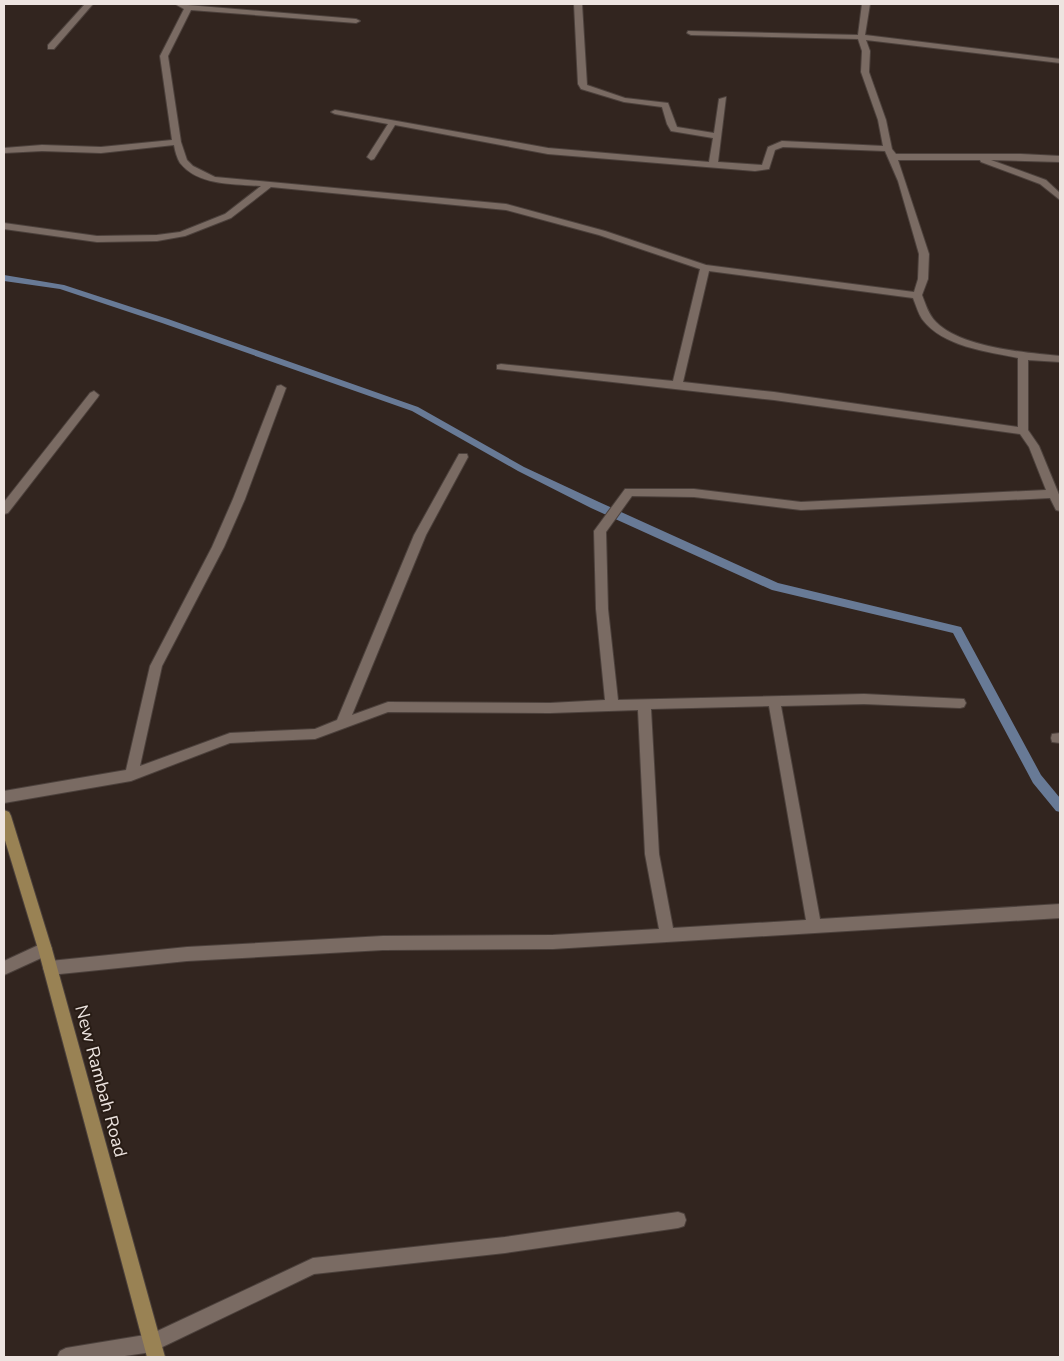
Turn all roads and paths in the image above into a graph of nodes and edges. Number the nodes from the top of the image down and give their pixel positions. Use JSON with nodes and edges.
{"nodes":[{"id":1,"x":89,"y":4,"type":"edge"},
{"id":2,"x":179,"y":4,"type":"edge"},
{"id":3,"x":578,"y":4,"type":"edge"},
{"id":4,"x":866,"y":4,"type":"edge"},
{"id":5,"x":188,"y":8,"type":"junction"},
{"id":6,"x":356,"y":21,"type":"dead end"},
{"id":7,"x":691,"y":33,"type":"dead end"},
{"id":8,"x":861,"y":37,"type":"junction"},
{"id":9,"x":51,"y":47,"type":"dead end"},
{"id":10,"x":1060,"y":61,"type":"edge"},
{"id":11,"x":723,"y":99,"type":"dead end"},
{"id":12,"x":335,"y":112,"type":"dead end"},
{"id":13,"x":393,"y":122,"type":"junction"},
{"id":14,"x":717,"y":136,"type":"junction"},
{"id":15,"x":177,"y":142,"type":"junction"},
{"id":16,"x":4,"y":151,"type":"edge"},
{"id":17,"x":891,"y":153,"type":"junction"},
{"id":18,"x":371,"y":157,"type":"dead end"},
{"id":19,"x":977,"y":157,"type":"junction"},
{"id":20,"x":1060,"y":159,"type":"edge"},
{"id":21,"x":713,"y":165,"type":"junction"},
{"id":22,"x":268,"y":184,"type":"junction"},
{"id":23,"x":1060,"y":197,"type":"edge"},
{"id":24,"x":4,"y":226,"type":"edge"},
{"id":25,"x":705,"y":268,"type":"junction"},
{"id":26,"x":917,"y":295,"type":"junction"},
{"id":27,"x":1023,"y":356,"type":"junction"},
{"id":28,"x":1060,"y":359,"type":"edge"},
{"id":29,"x":501,"y":367,"type":"dead end"},
{"id":30,"x":677,"y":384,"type":"junction"},
{"id":31,"x":281,"y":388,"type":"dead end"},
{"id":32,"x":94,"y":395,"type":"dead end"},
{"id":33,"x":1023,"y":431,"type":"junction"},
{"id":34,"x":463,"y":457,"type":"dead end"},
{"id":35,"x":1053,"y":494,"type":"junction"},
{"id":36,"x":1060,"y":507,"type":"edge"},
{"id":37,"x":4,"y":510,"type":"edge"},
{"id":38,"x":774,"y":700,"type":"junction"},
{"id":39,"x":960,"y":703,"type":"dead end"},
{"id":40,"x":644,"y":704,"type":"junction"},
{"id":41,"x":612,"y":706,"type":"junction"},
{"id":42,"x":342,"y":724,"type":"junction"},
{"id":43,"x":131,"y":774,"type":"junction"},
{"id":44,"x":4,"y":797,"type":"edge"},
{"id":45,"x":4,"y":816,"type":"edge"},
{"id":46,"x":1060,"y":911,"type":"edge"},
{"id":47,"x":814,"y":925,"type":"junction"},
{"id":48,"x":667,"y":934,"type":"junction"},
{"id":49,"x":45,"y":949,"type":"junction"},
{"id":50,"x":4,"y":968,"type":"edge"},
{"id":51,"x":50,"y":968,"type":"junction"},
{"id":52,"x":678,"y":1220,"type":"dead end"},
{"id":53,"x":154,"y":1350,"type":"edge"},
{"id":54,"x":66,"y":1357,"type":"edge"}],
"edges":[{"from":1,"to":9,"type":"street"},
{"from":2,"to":5,"type":"street"},
{"from":3,"to":14,"type":"street"},
{"from":4,"to":8,"type":"street"},
{"from":5,"to":6,"type":"street"},
{"from":5,"to":15,"type":"street"},
{"from":7,"to":8,"type":"street"},
{"from":8,"to":10,"type":"street"},
{"from":8,"to":17,"type":"street"},
{"from":11,"to":14,"type":"street"},
{"from":12,"to":13,"type":"street"},
{"from":13,"to":18,"type":"street"},
{"from":13,"to":21,"type":"street"},
{"from":14,"to":21,"type":"street"},
{"from":15,"to":16,"type":"street"},
{"from":15,"to":22,"type":"street"},
{"from":17,"to":19,"type":"street"},
{"from":17,"to":21,"type":"street"},
{"from":17,"to":26,"type":"street"},
{"from":19,"to":20,"type":"street"},
{"from":19,"to":23,"type":"street"},
{"from":22,"to":24,"type":"street"},
{"from":22,"to":25,"type":"street"},
{"from":25,"to":26,"type":"street"},
{"from":25,"to":30,"type":"street"},
{"from":26,"to":27,"type":"street"},
{"from":27,"to":28,"type":"street"},
{"from":27,"to":33,"type":"street"},
{"from":29,"to":30,"type":"street"},
{"from":30,"to":33,"type":"street"},
{"from":31,"to":43,"type":"street"},
{"from":32,"to":37,"type":"street"},
{"from":33,"to":35,"type":"street"},
{"from":34,"to":42,"type":"street"},
{"from":35,"to":36,"type":"street"},
{"from":35,"to":41,"type":"street"},
{"from":38,"to":39,"type":"street"},
{"from":38,"to":40,"type":"street"},
{"from":38,"to":47,"type":"street"},
{"from":40,"to":41,"type":"street"},
{"from":40,"to":48,"type":"street"},
{"from":41,"to":42,"type":"street"},
{"from":42,"to":43,"type":"street"},
{"from":43,"to":44,"type":"street"},
{"from":45,"to":49,"type":"street","name":"New Rambah Road"},
{"from":46,"to":47,"type":"street"},
{"from":47,"to":48,"type":"street"},
{"from":48,"to":51,"type":"street"},
{"from":49,"to":50,"type":"street"},
{"from":49,"to":51,"type":"street","name":"New Rambah Road"},
{"from":51,"to":53,"type":"street","name":"New Rambah Road"},
{"from":52,"to":53,"type":"street"},
{"from":53,"to":54,"type":"street"}]}
